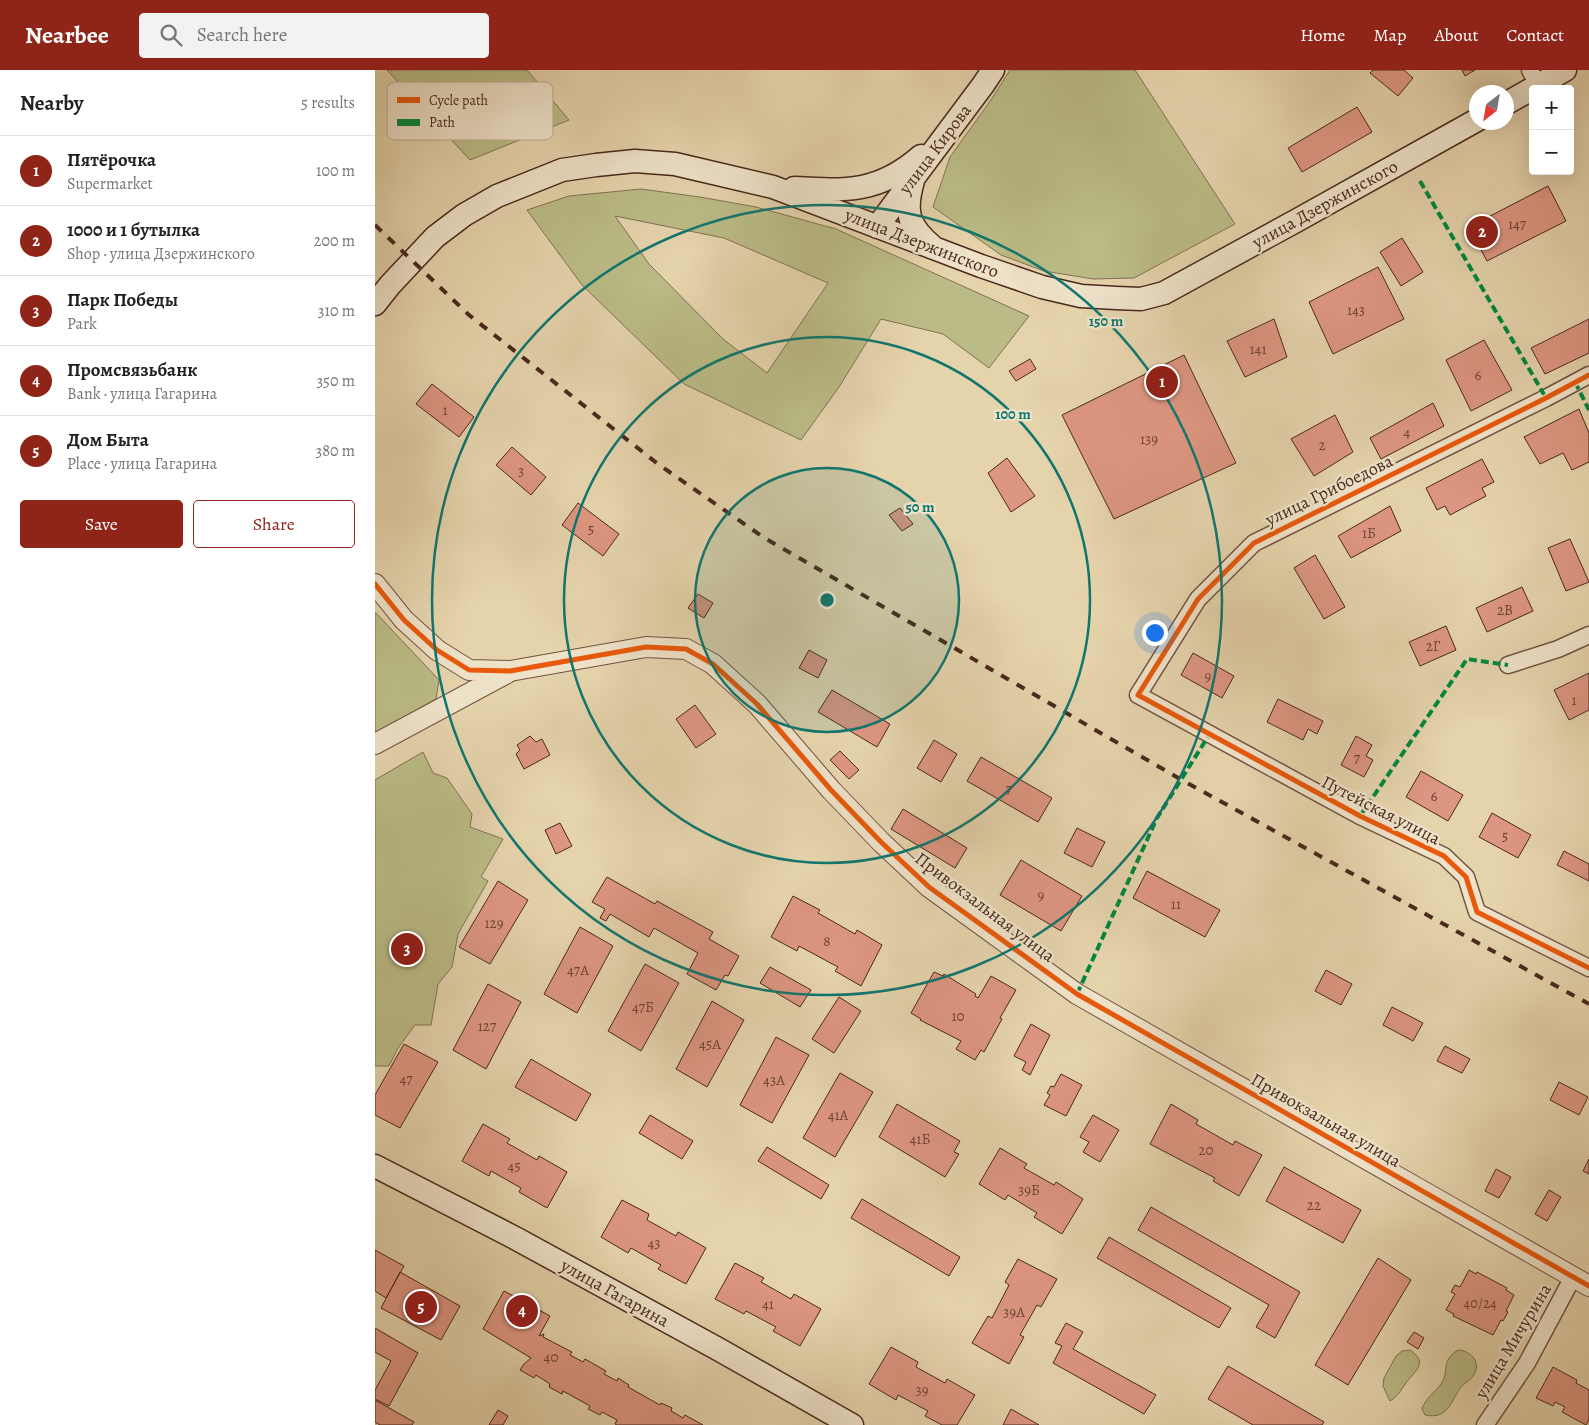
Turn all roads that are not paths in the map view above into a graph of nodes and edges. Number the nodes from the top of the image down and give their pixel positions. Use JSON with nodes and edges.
{"nodes":[{"id":1,"x":993,"y":70,"type":"edge"},
{"id":2,"x":1565,"y":70,"type":"edge"},
{"id":3,"x":1534,"y":77,"type":"edge"},
{"id":4,"x":1514,"y":96,"type":"edge"},
{"id":5,"x":1469,"y":125,"type":"edge"},
{"id":6,"x":945,"y":134,"type":"junction"},
{"id":7,"x":914,"y":176,"type":"junction"},
{"id":8,"x":773,"y":187,"type":"junction"},
{"id":9,"x":877,"y":227,"type":"junction"},
{"id":10,"x":935,"y":249,"type":"junction"},
{"id":11,"x":375,"y":304,"type":"edge"},
{"id":12,"x":1589,"y":375,"type":"edge"},
{"id":13,"x":375,"y":584,"type":"edge"},
{"id":14,"x":1589,"y":635,"type":"edge"},
{"id":15,"x":1509,"y":665,"type":"dead end"},
{"id":16,"x":510,"y":671,"type":"junction"},
{"id":17,"x":1137,"y":696,"type":"joint"},
{"id":18,"x":375,"y":744,"type":"edge"},
{"id":19,"x":1589,"y":968,"type":"edge"},
{"id":20,"x":375,"y":1166,"type":"edge"},
{"id":21,"x":1581,"y":1281,"type":"edge"},
{"id":22,"x":824,"y":1418,"type":"edge"},
{"id":23,"x":852,"y":1425,"type":"edge"},
{"id":24,"x":1485,"y":1425,"type":"edge"}],
"edges":[{"from":1,"to":6,"type":"main road","name":"улица Кирова"},
{"from":2,"to":3,"type":"main road"},
{"from":3,"to":4,"type":"main road"},
{"from":5,"to":10,"type":"main road","name":"улица Дзержинского"},
{"from":6,"to":7,"type":"main road","name":"улица Кирова"},
{"from":6,"to":8,"type":"main road"},
{"from":7,"to":9,"type":"main road","name":"улица Кирова"},
{"from":7,"to":10,"type":"main road"},
{"from":8,"to":9,"type":"main road","name":"улица Дзержинского"},
{"from":8,"to":11,"type":"main road","name":"улица Дзержинского"},
{"from":9,"to":10,"type":"main road","name":"улица Дзержинского"},
{"from":12,"to":17,"type":"street","name":"улица Грибоедова"},
{"from":13,"to":16,"type":"street","name":"Привокзальная улица"},
{"from":14,"to":15,"type":"street"},
{"from":16,"to":18,"type":"street"},
{"from":16,"to":21,"type":"street","name":"Привокзальная улица"},
{"from":17,"to":19,"type":"street","name":"Путейская улица"},
{"from":20,"to":22,"type":"main road","name":"улица Гагарина"},
{"from":21,"to":24,"type":"street","name":"улица Мичурина"},
{"from":22,"to":23,"type":"main road","name":"улица Гагарина"}]}
